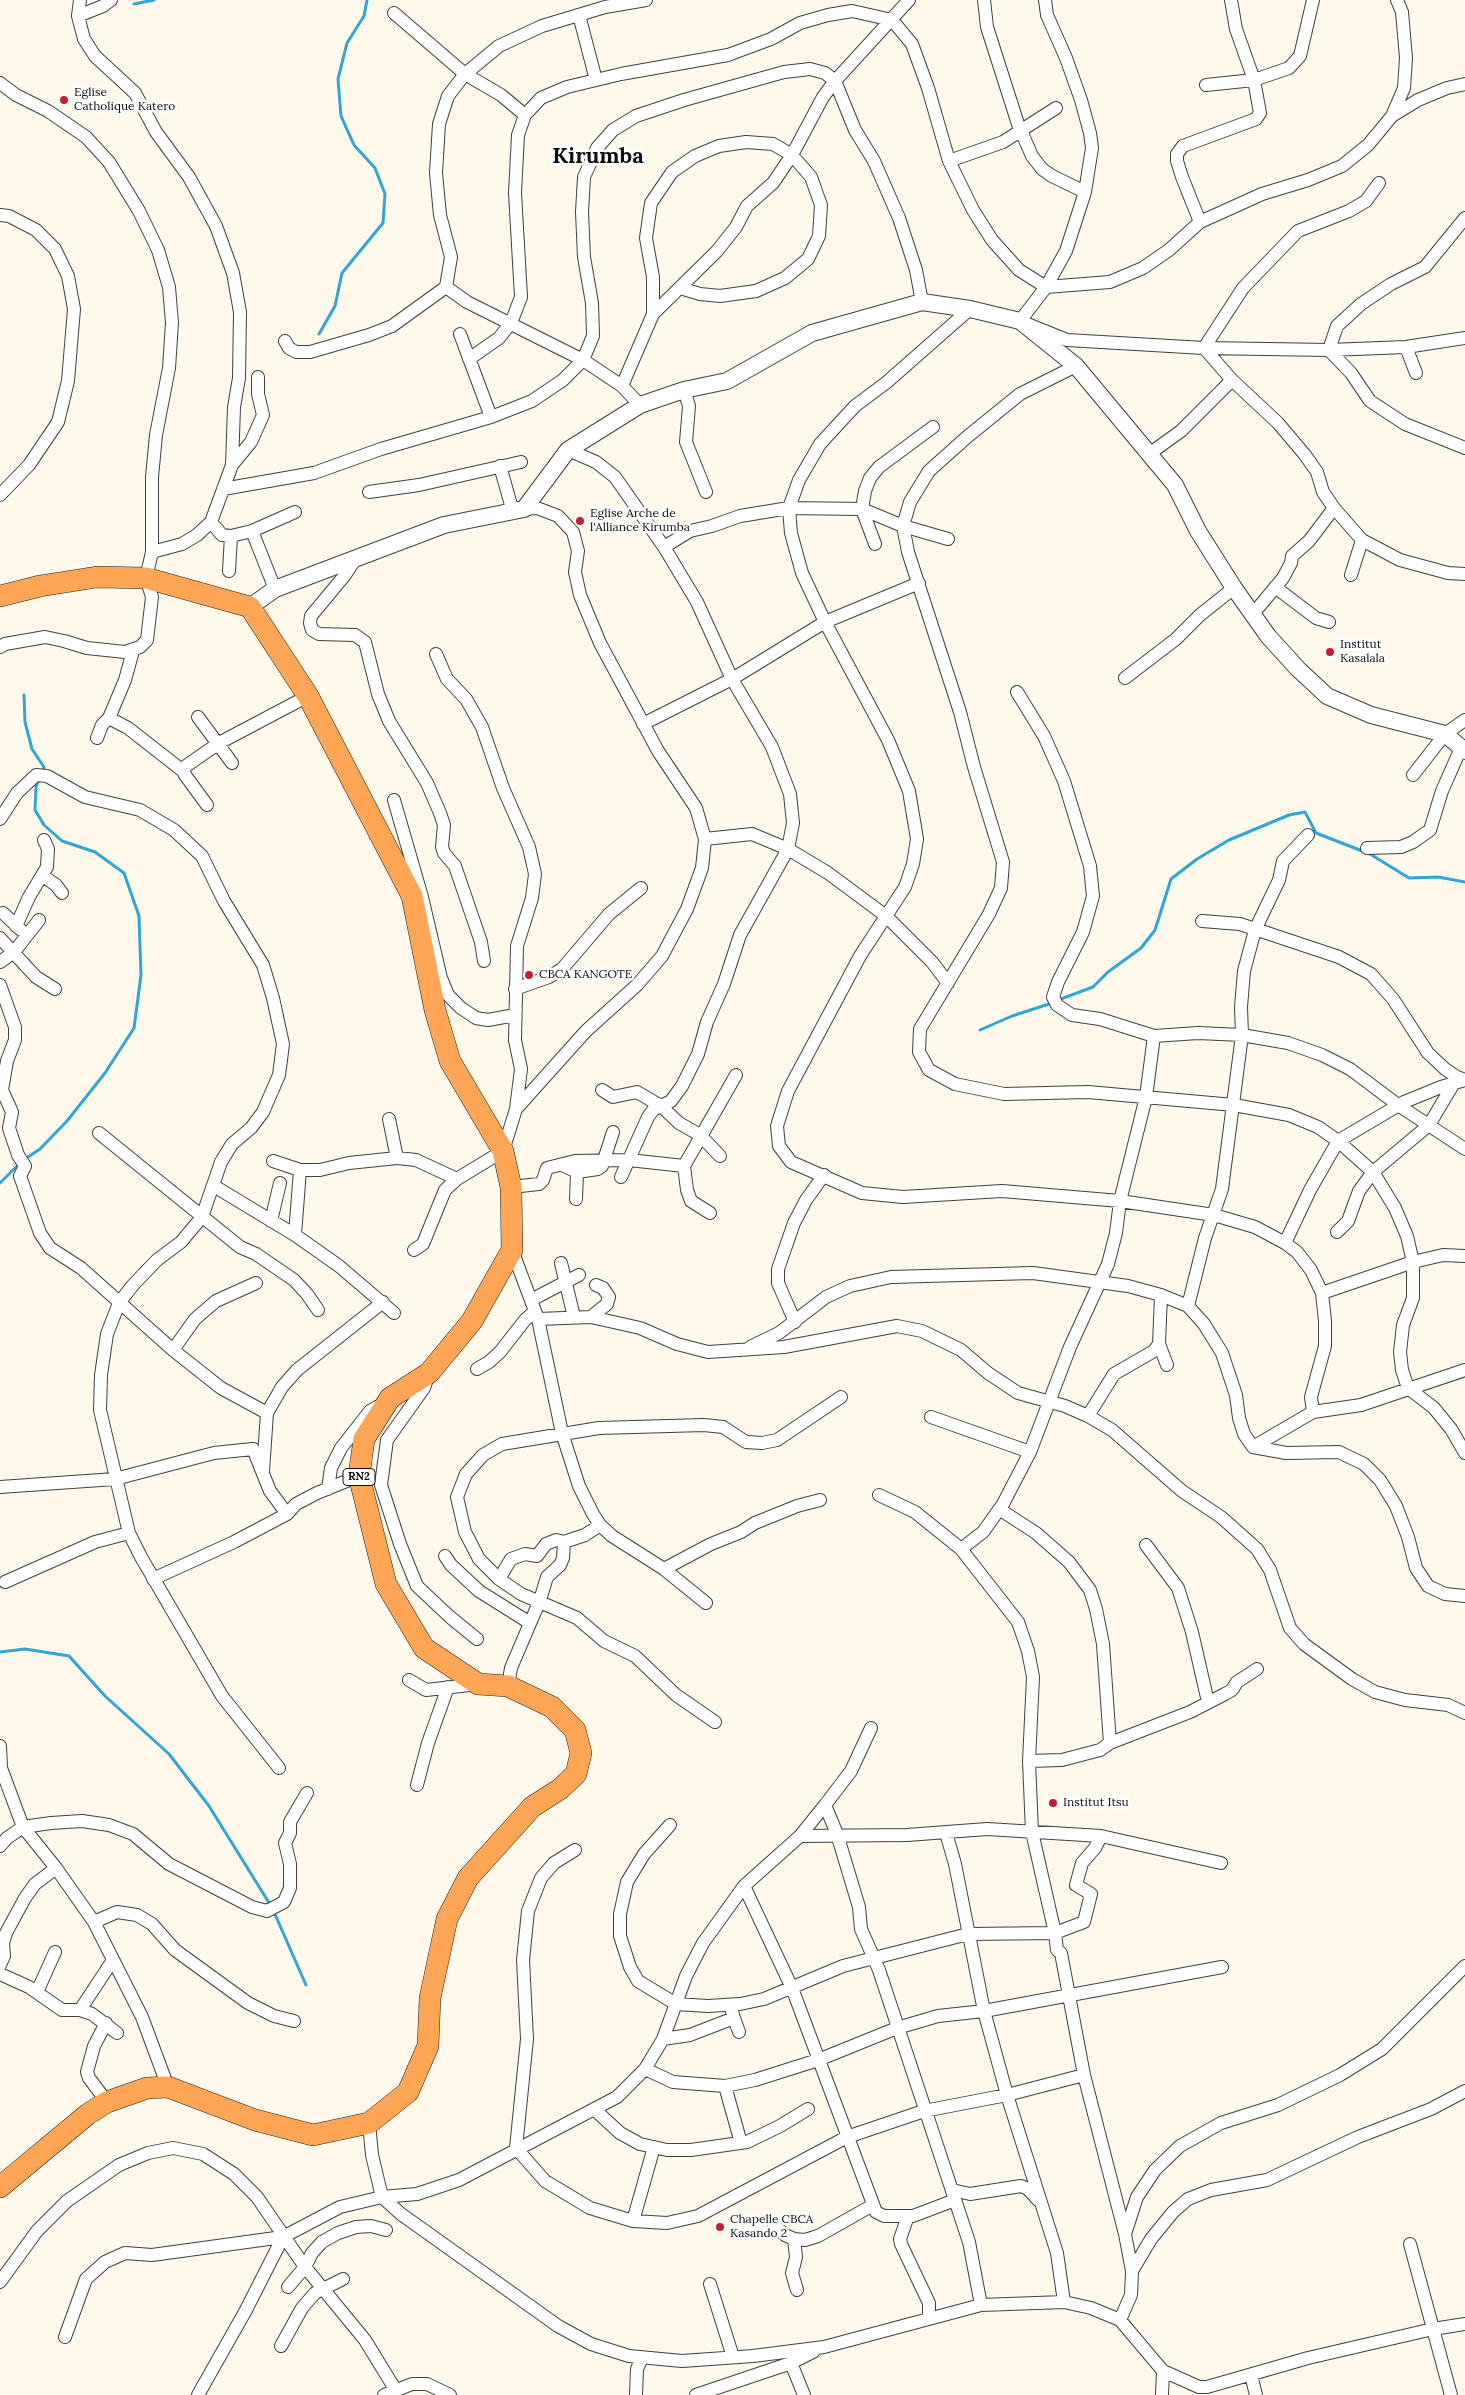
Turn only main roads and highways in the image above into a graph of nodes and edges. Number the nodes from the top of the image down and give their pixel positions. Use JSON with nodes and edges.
{"nodes":[{"id":1,"x":0,"y":596,"type":"edge"},
{"id":2,"x":0,"y":2187,"type":"edge"}],
"edges":[{"from":1,"to":2,"type":"highway","number":"RN2"}]}
